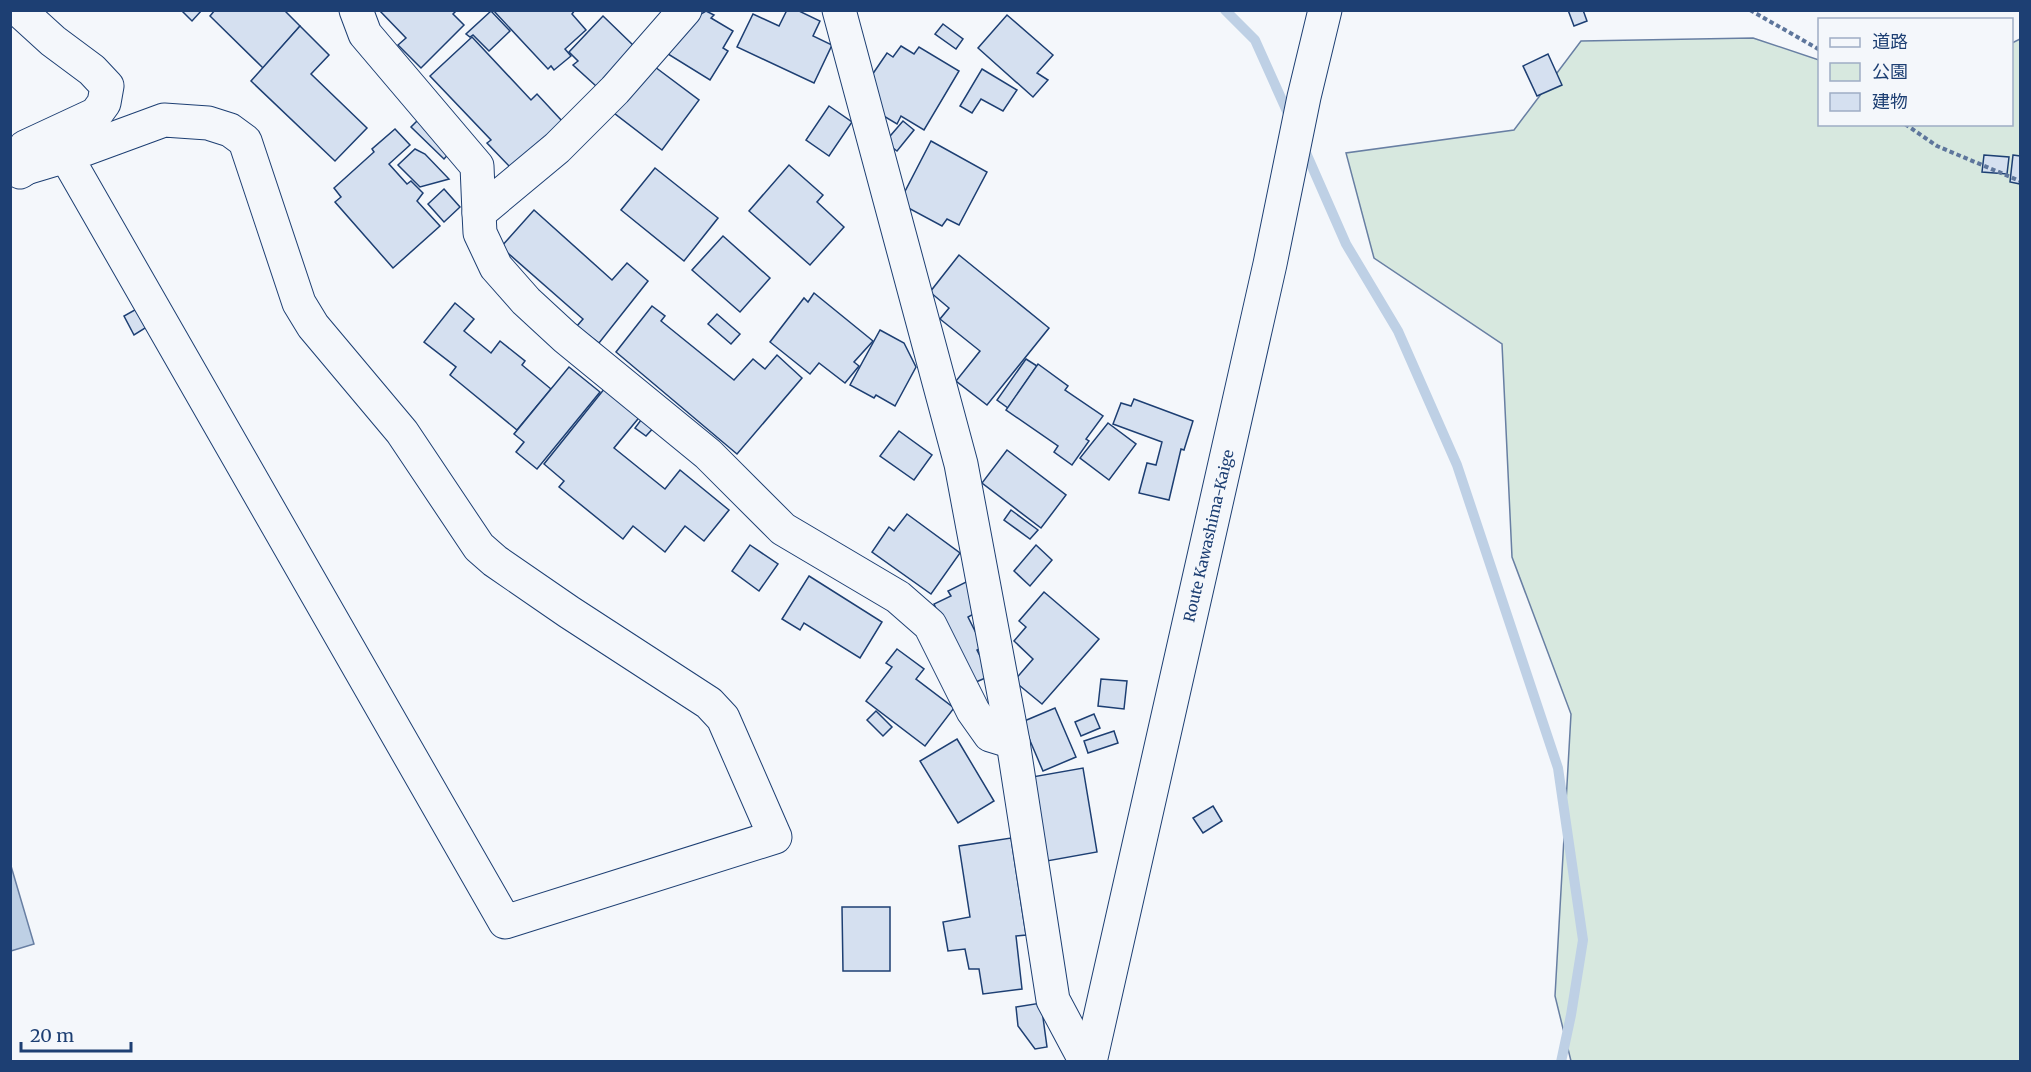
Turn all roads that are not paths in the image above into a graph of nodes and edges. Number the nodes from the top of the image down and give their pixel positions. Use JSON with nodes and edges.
{"nodes":[{"id":1,"x":19,"y":10,"type":"edge"},
{"id":2,"x":356,"y":10,"type":"edge"},
{"id":3,"x":685,"y":10,"type":"edge"},
{"id":4,"x":839,"y":10,"type":"edge"},
{"id":5,"x":1325,"y":10,"type":"edge"},
{"id":6,"x":66,"y":156,"type":"junction"},
{"id":7,"x":18,"y":172,"type":"edge"},
{"id":8,"x":479,"y":213,"type":"junction"},
{"id":9,"x":1013,"y":742,"type":"junction"},
{"id":10,"x":1088,"y":1062,"type":"edge"}],
"edges":[{"from":1,"to":7,"type":"street"},
{"from":2,"to":8,"type":"street"},
{"from":3,"to":8,"type":"street"},
{"from":4,"to":9,"type":"street"},
{"from":5,"to":10,"type":"street","name":"Route Kawashima-Kaige"},
{"from":6,"to":6,"type":"street"},
{"from":6,"to":7,"type":"street"},
{"from":8,"to":9,"type":"street"},
{"from":9,"to":10,"type":"street"}]}
